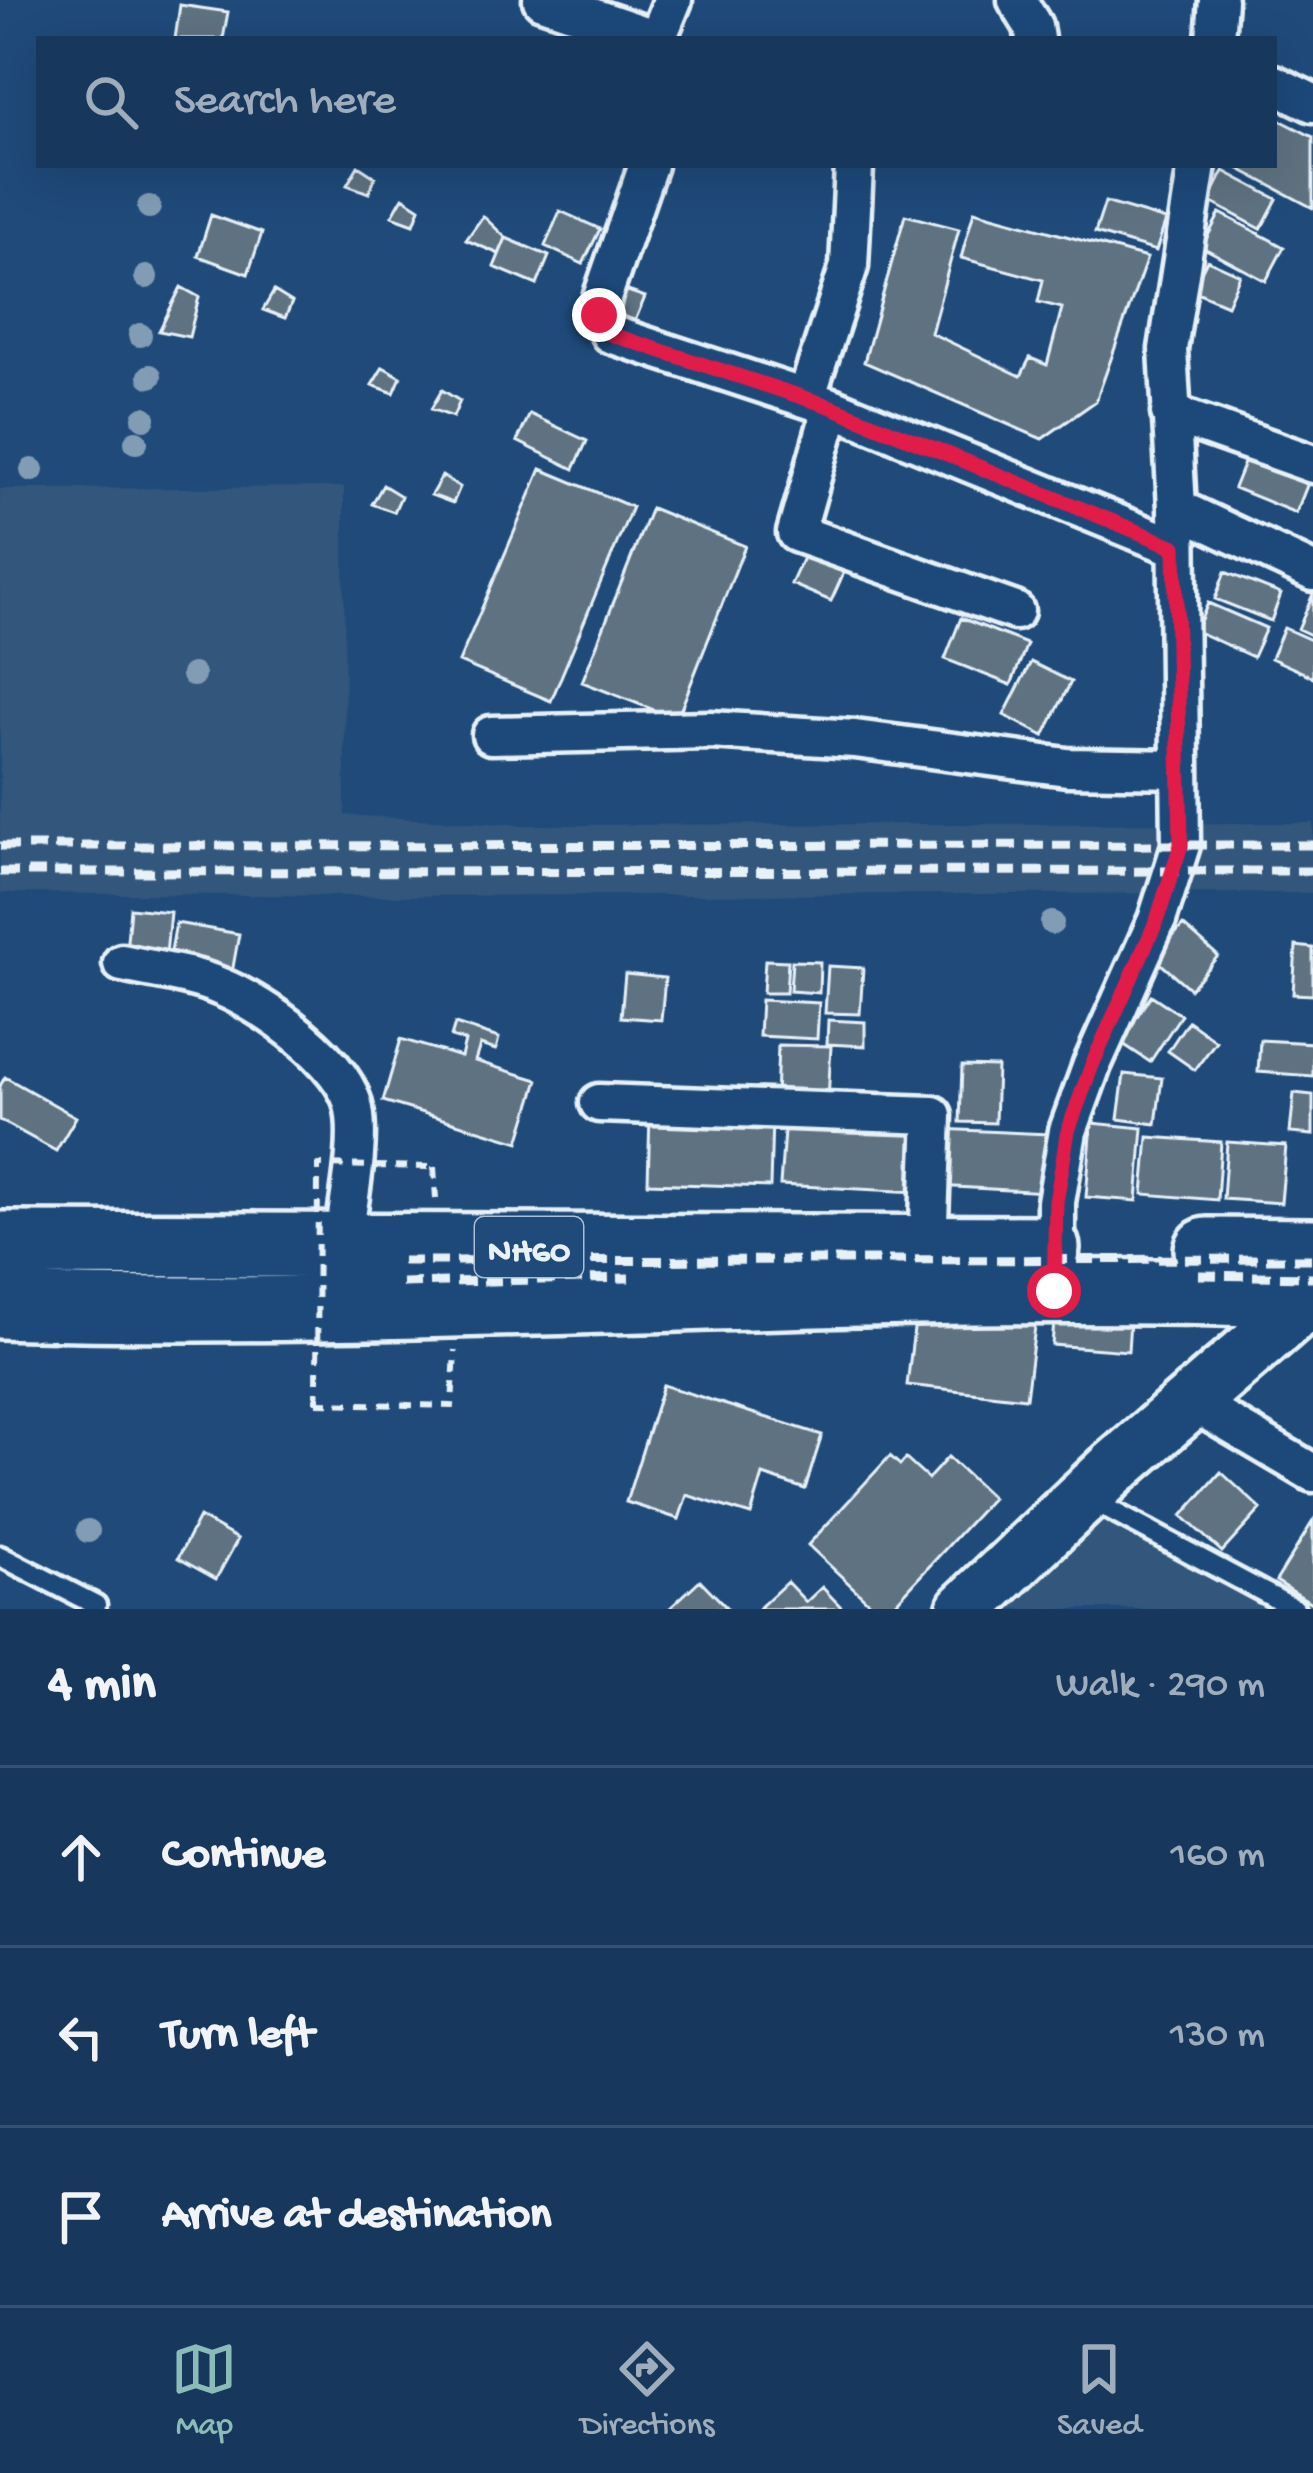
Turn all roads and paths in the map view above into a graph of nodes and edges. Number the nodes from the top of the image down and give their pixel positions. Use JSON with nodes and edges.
{"nodes":[{"id":1,"x":542,"y":0,"type":"edge"},
{"id":2,"x":673,"y":0,"type":"edge"},
{"id":3,"x":1017,"y":0,"type":"edge"},
{"id":4,"x":1218,"y":0,"type":"edge"},
{"id":5,"x":648,"y":36,"type":"edge"},
{"id":6,"x":658,"y":36,"type":"edge"},
{"id":7,"x":1035,"y":36,"type":"edge"},
{"id":8,"x":1216,"y":36,"type":"edge"},
{"id":9,"x":1277,"y":85,"type":"edge"},
{"id":10,"x":1313,"y":103,"type":"edge"},
{"id":11,"x":647,"y":168,"type":"edge"},
{"id":12,"x":854,"y":168,"type":"edge"},
{"id":13,"x":1198,"y":168,"type":"edge"},
{"id":14,"x":819,"y":402,"type":"junction"},
{"id":15,"x":1170,"y":412,"type":"junction"},
{"id":16,"x":1313,"y":464,"type":"edge"},
{"id":17,"x":1177,"y":508,"type":"junction"},
{"id":18,"x":1175,"y":547,"type":"junction"},
{"id":19,"x":1313,"y":572,"type":"edge"},
{"id":20,"x":1015,"y":611,"type":"dead end"},
{"id":21,"x":491,"y":735,"type":"dead end"},
{"id":22,"x":1180,"y":769,"type":"junction"},
{"id":23,"x":122,"y":963,"type":"dead end"},
{"id":24,"x":599,"y":1103,"type":"dead end"},
{"id":25,"x":434,"y":1167,"type":"dead end"},
{"id":26,"x":0,"y":1244,"type":"edge"},
{"id":27,"x":928,"y":1246,"type":"junction"},
{"id":28,"x":343,"y":1247,"type":"junction"},
{"id":29,"x":1313,"y":1251,"type":"edge"},
{"id":30,"x":1056,"y":1269,"type":"junction"},
{"id":31,"x":1313,"y":1296,"type":"edge"},
{"id":32,"x":0,"y":1306,"type":"edge"},
{"id":33,"x":1194,"y":1403,"type":"junction"},
{"id":34,"x":452,"y":1406,"type":"dead end"},
{"id":35,"x":1313,"y":1473,"type":"edge"},
{"id":36,"x":1084,"y":1496,"type":"junction"},
{"id":37,"x":0,"y":1556,"type":"edge"},
{"id":38,"x":96,"y":1605,"type":"dead end"},
{"id":39,"x":965,"y":1609,"type":"edge"},
{"id":40,"x":1294,"y":1609,"type":"edge"}],
"edges":[{"from":1,"to":5,"type":"street"},
{"from":2,"to":6,"type":"street"},
{"from":3,"to":7,"type":"street"},
{"from":4,"to":8,"type":"street"},
{"from":9,"to":10,"type":"street"},
{"from":11,"to":14,"type":"street"},
{"from":12,"to":14,"type":"street"},
{"from":13,"to":15,"type":"street"},
{"from":14,"to":18,"type":"street"},
{"from":14,"to":20,"type":"street"},
{"from":15,"to":16,"type":"street"},
{"from":15,"to":17,"type":"street"},
{"from":17,"to":18,"type":"street"},
{"from":17,"to":19,"type":"street"},
{"from":18,"to":22,"type":"street"},
{"from":21,"to":22,"type":"street"},
{"from":22,"to":30,"type":"street"},
{"from":23,"to":28,"type":"street"},
{"from":24,"to":27,"type":"street"},
{"from":25,"to":34,"type":"path","bridge":true},
{"from":26,"to":28,"type":"highway","number":"NH60"},
{"from":27,"to":28,"type":"highway","number":"NH60"},
{"from":27,"to":30,"type":"highway","number":"NH60"},
{"from":29,"to":30,"type":"highway","number":"NH60"},
{"from":30,"to":31,"type":"highway","number":"NH60"},
{"from":30,"to":32,"type":"highway","number":"NH60"},
{"from":31,"to":33,"type":"main road"},
{"from":33,"to":35,"type":"street"},
{"from":33,"to":36,"type":"main road"},
{"from":36,"to":39,"type":"main road"},
{"from":36,"to":40,"type":"lane"},
{"from":37,"to":38,"type":"lane"}]}
